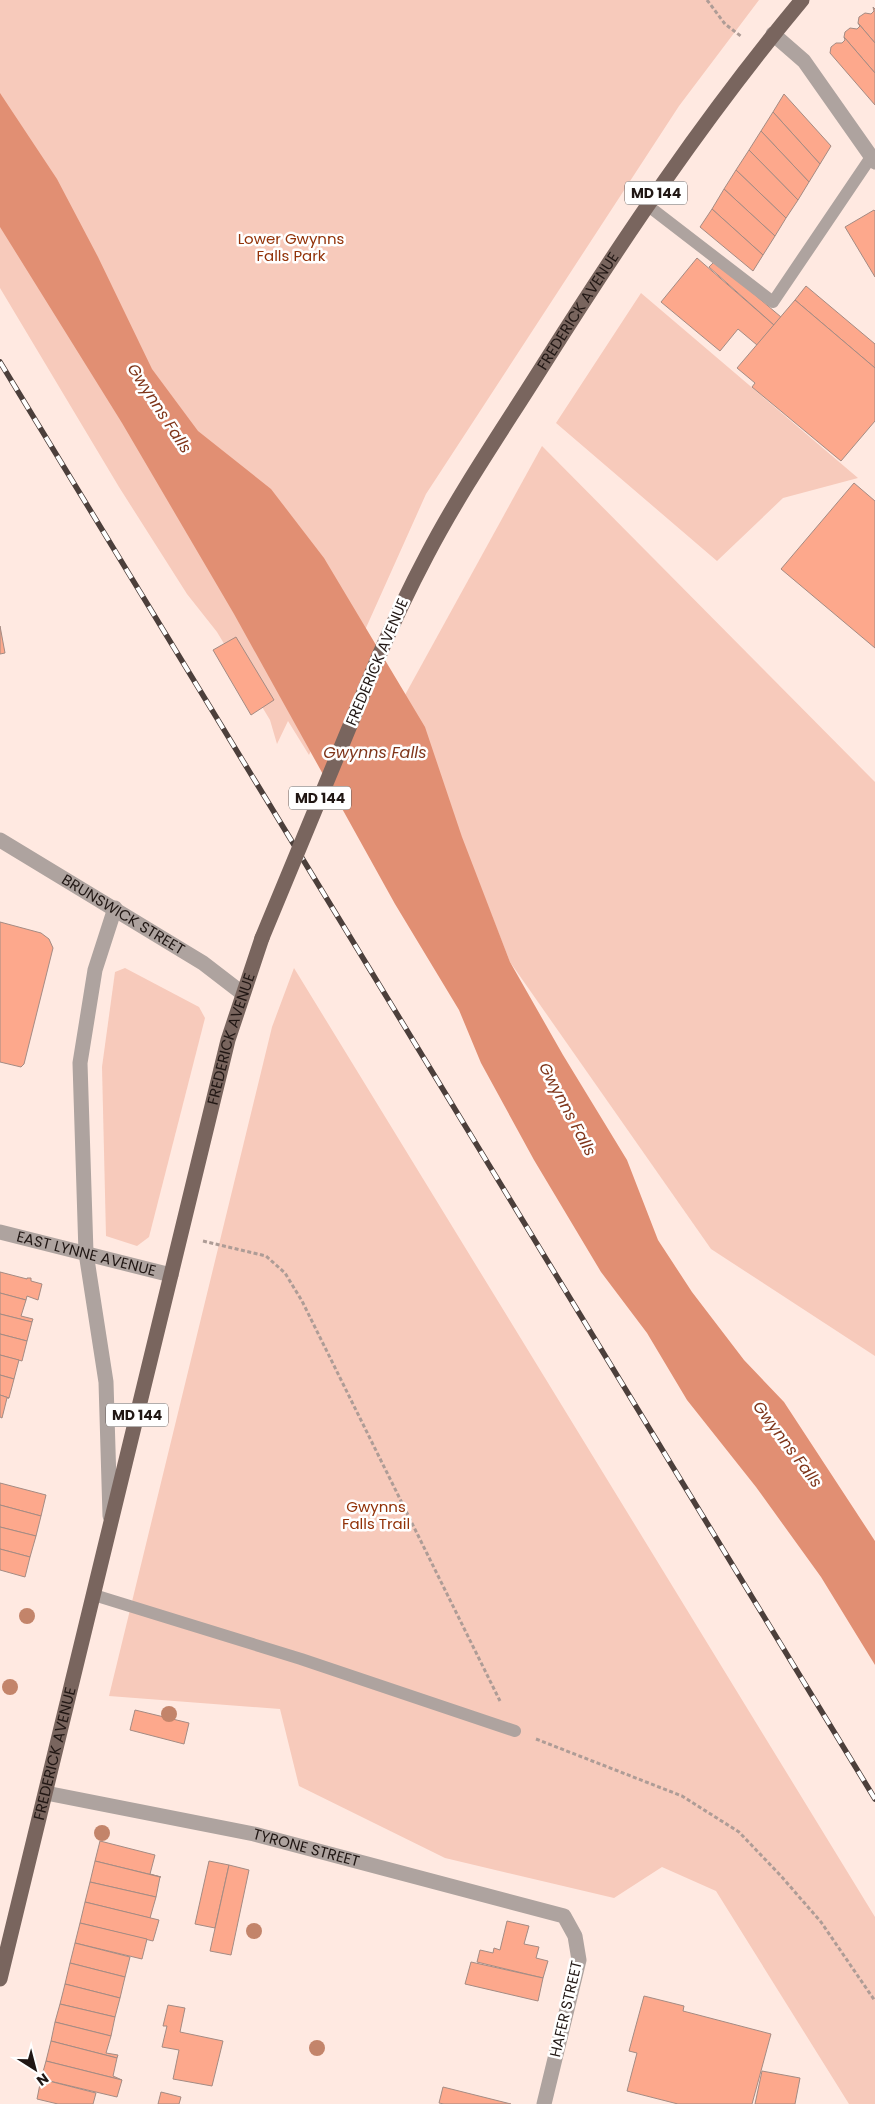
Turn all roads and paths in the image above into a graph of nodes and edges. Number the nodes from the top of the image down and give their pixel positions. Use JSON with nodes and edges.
{"nodes":[{"id":1,"x":707,"y":0,"type":"edge"},
{"id":2,"x":802,"y":0,"type":"edge"},
{"id":3,"x":725,"y":24,"type":"dead end"},
{"id":4,"x":773,"y":34,"type":"junction"},
{"id":5,"x":873,"y":160,"type":"edge"},
{"id":6,"x":647,"y":205,"type":"junction"},
{"id":7,"x":0,"y":840,"type":"edge"},
{"id":8,"x":115,"y":908,"type":"junction"},
{"id":9,"x":242,"y":993,"type":"junction"},
{"id":10,"x":0,"y":1232,"type":"edge"},
{"id":11,"x":181,"y":1236,"type":"junction"},
{"id":12,"x":86,"y":1253,"type":"junction"},
{"id":13,"x":171,"y":1275,"type":"junction"},
{"id":14,"x":110,"y":1528,"type":"junction"},
{"id":15,"x":94,"y":1595,"type":"junction"},
{"id":16,"x":515,"y":1731,"type":"junction"},
{"id":17,"x":46,"y":1793,"type":"junction"},
{"id":18,"x":564,"y":1916,"type":"joint"},
{"id":19,"x":0,"y":1979,"type":"edge"},
{"id":20,"x":875,"y":2001,"type":"edge"},
{"id":21,"x":544,"y":2104,"type":"edge"}],
"edges":[{"from":1,"to":3,"type":"path"},
{"from":2,"to":4,"type":"main road","name":"FREDERICK AVENUE","number":"MD 144"},
{"from":4,"to":5,"type":"street"},
{"from":4,"to":6,"type":"main road","name":"FREDERICK AVENUE","number":"MD 144"},
{"from":5,"to":6,"type":"lane"},
{"from":6,"to":9,"type":"main road","name":"FREDERICK AVENUE","number":"MD 144","bridge":true},
{"from":7,"to":8,"type":"street","name":"BRUNSWICK STREET"},
{"from":8,"to":9,"type":"street","name":"BRUNSWICK STREET"},
{"from":8,"to":12,"type":"street","name":"FREDERICK AVENUE"},
{"from":9,"to":11,"type":"main road","name":"FREDERICK AVENUE","number":"MD 144"},
{"from":10,"to":12,"type":"street","name":"EAST LYNNE AVENUE"},
{"from":11,"to":13,"type":"main road","name":"FREDERICK AVENUE","number":"MD 144"},
{"from":11,"to":16,"type":"path"},
{"from":12,"to":13,"type":"street","name":"EAST LYNNE AVENUE"},
{"from":12,"to":14,"type":"street","name":"FREDERICK AVENUE"},
{"from":13,"to":14,"type":"main road","name":"FREDERICK AVENUE","number":"MD 144"},
{"from":14,"to":15,"type":"main road","name":"FREDERICK AVENUE","number":"MD 144"},
{"from":15,"to":16,"type":"lane"},
{"from":15,"to":17,"type":"main road","name":"FREDERICK AVENUE","number":"MD 144"},
{"from":16,"to":20,"type":"path"},
{"from":17,"to":18,"type":"street","name":"TYRONE STREET"},
{"from":17,"to":19,"type":"main road","name":"FREDERICK AVENUE","number":"MD 144"},
{"from":18,"to":21,"type":"street","name":"HAFER STREET"}]}
